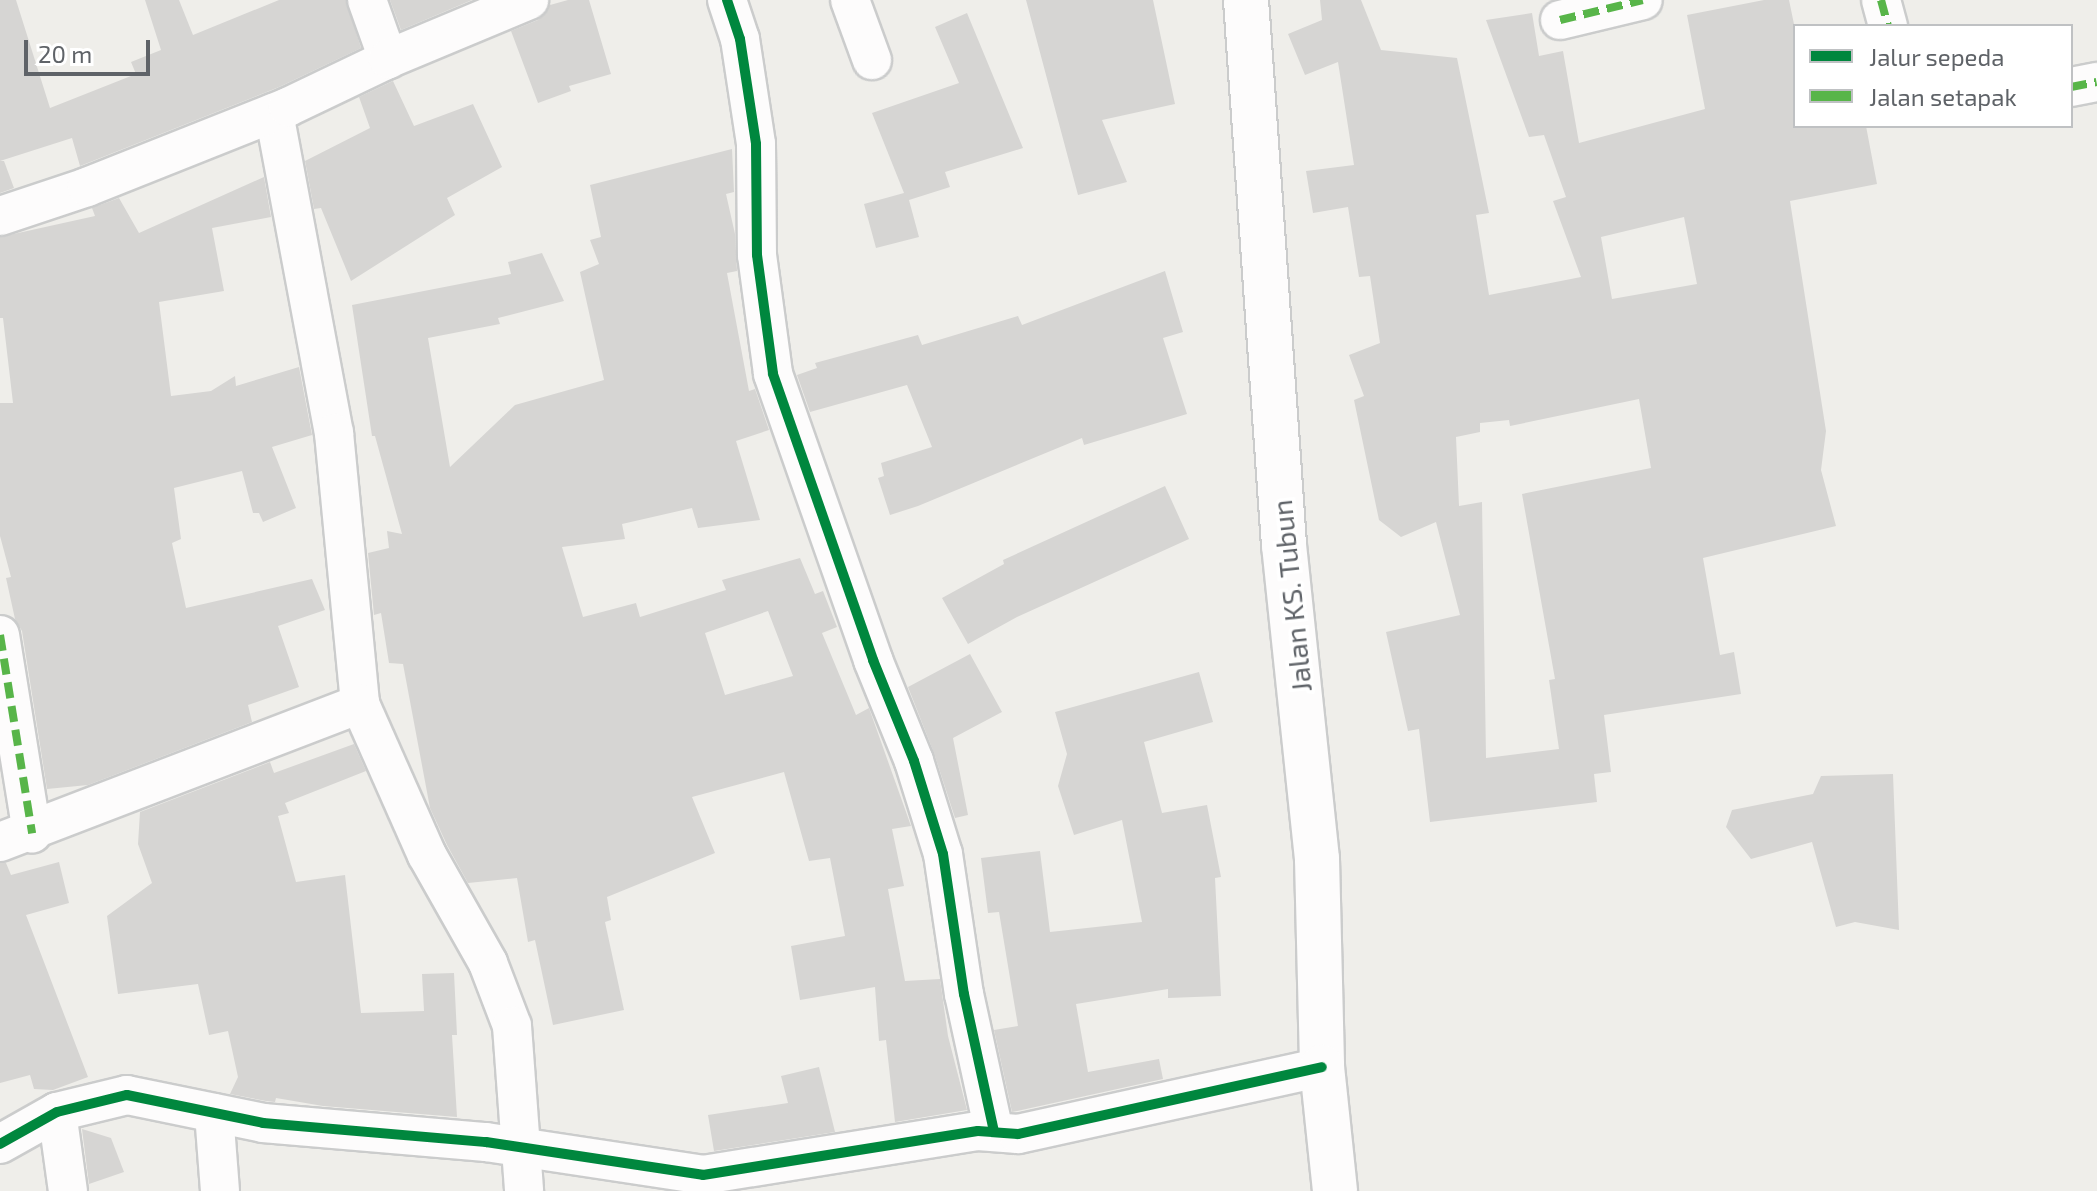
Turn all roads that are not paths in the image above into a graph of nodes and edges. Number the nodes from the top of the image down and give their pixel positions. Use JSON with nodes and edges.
{"nodes":[{"id":1,"x":367,"y":0,"type":"edge"},
{"id":2,"x":529,"y":0,"type":"edge"},
{"id":3,"x":727,"y":0,"type":"edge"},
{"id":4,"x":850,"y":0,"type":"edge"},
{"id":5,"x":1246,"y":0,"type":"edge"},
{"id":6,"x":1643,"y":0,"type":"edge"},
{"id":7,"x":1881,"y":0,"type":"edge"},
{"id":8,"x":1560,"y":20,"type":"dead end"},
{"id":9,"x":1887,"y":24,"type":"edge"},
{"id":10,"x":388,"y":59,"type":"junction"},
{"id":11,"x":872,"y":60,"type":"dead end"},
{"id":12,"x":2097,"y":82,"type":"edge"},
{"id":13,"x":2073,"y":87,"type":"edge"},
{"id":14,"x":274,"y":113,"type":"junction"},
{"id":15,"x":0,"y":216,"type":"edge"},
{"id":16,"x":0,"y":635,"type":"edge"},
{"id":17,"x":360,"y":704,"type":"junction"},
{"id":18,"x":16,"y":837,"type":"edge"},
{"id":19,"x":1322,"y":1067,"type":"junction"},
{"id":20,"x":57,"y":1112,"type":"junction"},
{"id":21,"x":214,"y":1113,"type":"junction"},
{"id":22,"x":994,"y":1132,"type":"junction"},
{"id":23,"x":0,"y":1144,"type":"edge"},
{"id":24,"x":519,"y":1148,"type":"junction"},
{"id":25,"x":68,"y":1191,"type":"edge"},
{"id":26,"x":220,"y":1191,"type":"edge"},
{"id":27,"x":524,"y":1191,"type":"edge"},
{"id":28,"x":1335,"y":1191,"type":"edge"}],
"edges":[{"from":1,"to":10,"type":"street"},
{"from":2,"to":10,"type":"street"},
{"from":3,"to":22,"type":"street"},
{"from":4,"to":11,"type":"street"},
{"from":5,"to":19,"type":"main road","name":"Jalan KS. Tubun"},
{"from":6,"to":8,"type":"street"},
{"from":7,"to":9,"type":"street"},
{"from":10,"to":14,"type":"street"},
{"from":12,"to":13,"type":"street"},
{"from":14,"to":15,"type":"street"},
{"from":14,"to":17,"type":"street"},
{"from":16,"to":18,"type":"street"},
{"from":17,"to":18,"type":"street"},
{"from":17,"to":24,"type":"street"},
{"from":19,"to":22,"type":"street"},
{"from":19,"to":28,"type":"main road","name":"Jalan KS. Tubun"},
{"from":20,"to":21,"type":"street"},
{"from":20,"to":23,"type":"street"},
{"from":20,"to":25,"type":"street"},
{"from":21,"to":24,"type":"street"},
{"from":21,"to":26,"type":"street"},
{"from":22,"to":24,"type":"street"},
{"from":24,"to":27,"type":"street"}]}
